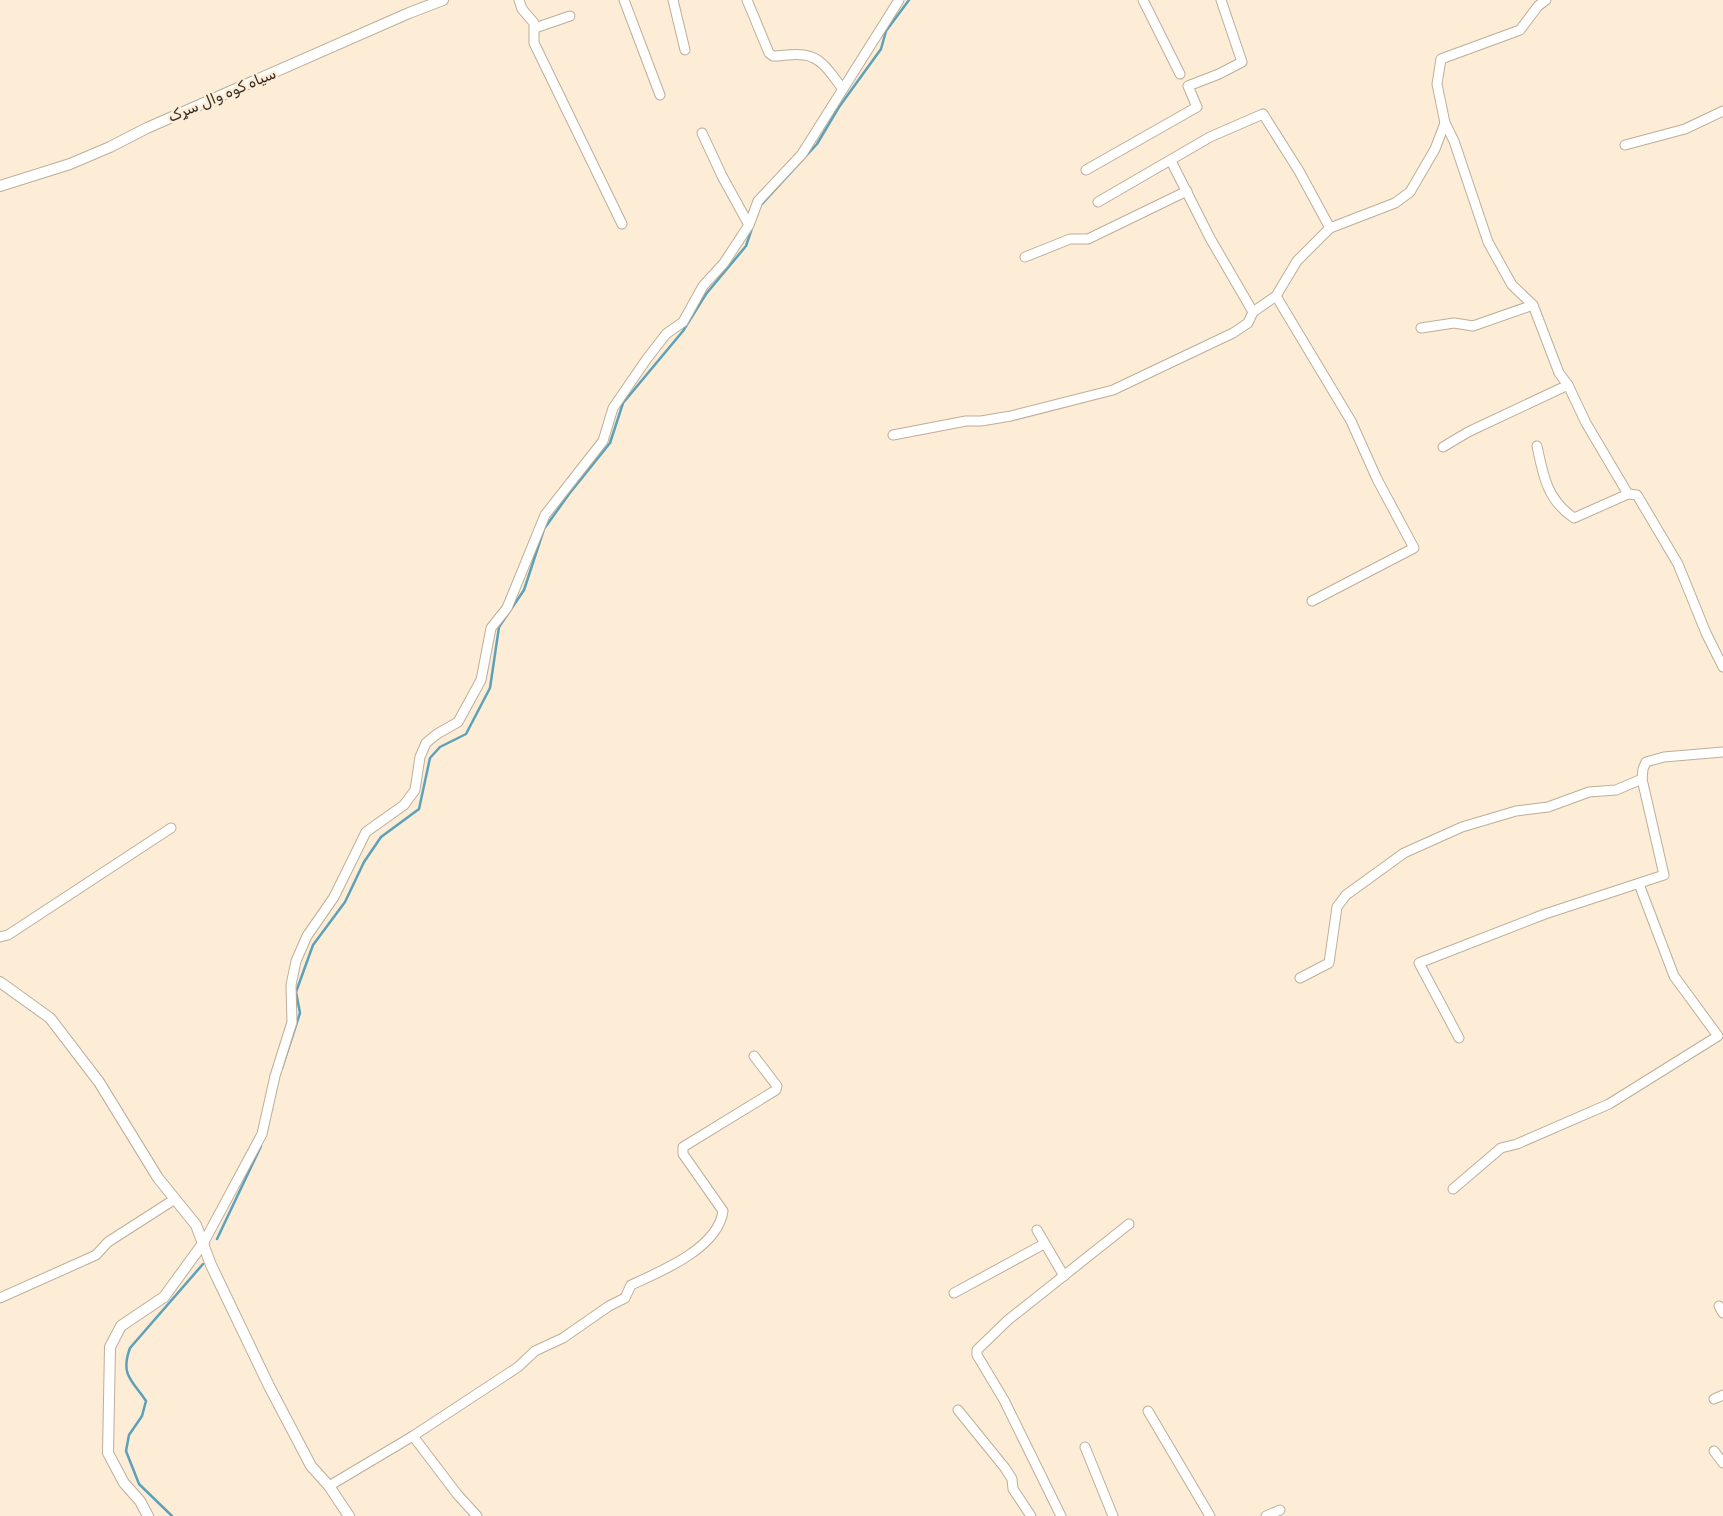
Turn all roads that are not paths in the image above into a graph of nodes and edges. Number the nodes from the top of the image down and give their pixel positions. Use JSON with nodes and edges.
{"nodes":[{"id":1,"x":443,"y":0,"type":"edge"},
{"id":2,"x":519,"y":0,"type":"edge"},
{"id":3,"x":624,"y":0,"type":"edge"},
{"id":4,"x":673,"y":0,"type":"edge"},
{"id":5,"x":747,"y":0,"type":"edge"},
{"id":6,"x":899,"y":0,"type":"edge"},
{"id":7,"x":1143,"y":0,"type":"edge"},
{"id":8,"x":1221,"y":0,"type":"edge"},
{"id":9,"x":1546,"y":0,"type":"edge"},
{"id":10,"x":570,"y":16,"type":"dead end"},
{"id":11,"x":535,"y":28,"type":"junction"},
{"id":12,"x":685,"y":50,"type":"dead end"},
{"id":13,"x":1180,"y":74,"type":"dead end"},
{"id":14,"x":842,"y":88,"type":"junction"},
{"id":15,"x":660,"y":95,"type":"dead end"},
{"id":16,"x":1723,"y":111,"type":"edge"},
{"id":17,"x":1445,"y":123,"type":"junction"},
{"id":18,"x":702,"y":133,"type":"dead end"},
{"id":19,"x":1625,"y":145,"type":"dead end"},
{"id":20,"x":1171,"y":161,"type":"junction"},
{"id":21,"x":1086,"y":170,"type":"dead end"},
{"id":22,"x":0,"y":186,"type":"edge"},
{"id":23,"x":1187,"y":191,"type":"junction"},
{"id":24,"x":1098,"y":202,"type":"dead end"},
{"id":25,"x":622,"y":224,"type":"dead end"},
{"id":26,"x":749,"y":225,"type":"junction"},
{"id":27,"x":1330,"y":228,"type":"junction"},
{"id":28,"x":1025,"y":257,"type":"dead end"},
{"id":29,"x":1276,"y":296,"type":"junction"},
{"id":30,"x":1533,"y":305,"type":"junction"},
{"id":31,"x":1253,"y":312,"type":"junction"},
{"id":32,"x":1422,"y":328,"type":"dead end"},
{"id":33,"x":1568,"y":385,"type":"junction"},
{"id":34,"x":893,"y":434,"type":"dead end"},
{"id":35,"x":1537,"y":446,"type":"dead end"},
{"id":36,"x":1443,"y":447,"type":"dead end"},
{"id":37,"x":1628,"y":494,"type":"junction"},
{"id":38,"x":1312,"y":601,"type":"dead end"},
{"id":39,"x":1723,"y":666,"type":"edge"},
{"id":40,"x":1723,"y":752,"type":"edge"},
{"id":41,"x":1642,"y":779,"type":"junction"},
{"id":42,"x":171,"y":828,"type":"dead end"},
{"id":43,"x":1639,"y":884,"type":"junction"},
{"id":44,"x":0,"y":937,"type":"edge"},
{"id":45,"x":1300,"y":978,"type":"dead end"},
{"id":46,"x":0,"y":982,"type":"edge"},
{"id":47,"x":1459,"y":1038,"type":"dead end"},
{"id":48,"x":754,"y":1056,"type":"dead end"},
{"id":49,"x":1453,"y":1188,"type":"dead end"},
{"id":50,"x":175,"y":1199,"type":"junction"},
{"id":51,"x":1129,"y":1224,"type":"dead end"},
{"id":52,"x":1037,"y":1230,"type":"dead end"},
{"id":53,"x":204,"y":1242,"type":"junction"},
{"id":54,"x":1044,"y":1244,"type":"junction"},
{"id":55,"x":1064,"y":1276,"type":"junction"},
{"id":56,"x":954,"y":1293,"type":"dead end"},
{"id":57,"x":0,"y":1298,"type":"edge"},
{"id":58,"x":1723,"y":1395,"type":"edge"},
{"id":59,"x":1714,"y":1399,"type":"dead end"},
{"id":60,"x":958,"y":1410,"type":"dead end"},
{"id":61,"x":1148,"y":1411,"type":"dead end"},
{"id":62,"x":413,"y":1436,"type":"junction"},
{"id":63,"x":1085,"y":1447,"type":"dead end"},
{"id":64,"x":1714,"y":1451,"type":"dead end"},
{"id":65,"x":1723,"y":1463,"type":"edge"},
{"id":66,"x":329,"y":1486,"type":"junction"},
{"id":67,"x":1280,"y":1510,"type":"dead end"},
{"id":68,"x":148,"y":1516,"type":"edge"},
{"id":69,"x":350,"y":1516,"type":"edge"},
{"id":70,"x":477,"y":1516,"type":"edge"},
{"id":71,"x":1031,"y":1516,"type":"edge"},
{"id":72,"x":1061,"y":1516,"type":"edge"},
{"id":73,"x":1113,"y":1516,"type":"edge"},
{"id":74,"x":1210,"y":1516,"type":"edge"},
{"id":75,"x":1266,"y":1516,"type":"edge"}],
"edges":[{"from":1,"to":22,"type":"street","name":"سیاه کوه وال سړک"},
{"from":2,"to":11,"type":"street"},
{"from":3,"to":15,"type":"street"},
{"from":4,"to":12,"type":"street"},
{"from":5,"to":14,"type":"street"},
{"from":6,"to":14,"type":"street"},
{"from":7,"to":13,"type":"street"},
{"from":8,"to":21,"type":"street"},
{"from":9,"to":17,"type":"street"},
{"from":10,"to":11,"type":"street"},
{"from":11,"to":25,"type":"street"},
{"from":14,"to":26,"type":"street"},
{"from":16,"to":19,"type":"street"},
{"from":17,"to":27,"type":"street"},
{"from":17,"to":30,"type":"street"},
{"from":18,"to":26,"type":"street"},
{"from":20,"to":23,"type":"street"},
{"from":20,"to":24,"type":"street"},
{"from":20,"to":27,"type":"street"},
{"from":23,"to":28,"type":"street"},
{"from":23,"to":31,"type":"street"},
{"from":26,"to":53,"type":"street"},
{"from":27,"to":29,"type":"street"},
{"from":29,"to":31,"type":"street"},
{"from":29,"to":38,"type":"street"},
{"from":30,"to":32,"type":"street"},
{"from":30,"to":33,"type":"street"},
{"from":31,"to":34,"type":"street"},
{"from":33,"to":36,"type":"street"},
{"from":33,"to":37,"type":"street"},
{"from":35,"to":37,"type":"street"},
{"from":37,"to":39,"type":"street"},
{"from":40,"to":41,"type":"street"},
{"from":41,"to":43,"type":"street"},
{"from":41,"to":45,"type":"street"},
{"from":42,"to":44,"type":"street"},
{"from":43,"to":47,"type":"street"},
{"from":43,"to":49,"type":"street"},
{"from":46,"to":50,"type":"street"},
{"from":48,"to":62,"type":"street"},
{"from":50,"to":53,"type":"street"},
{"from":50,"to":57,"type":"street"},
{"from":51,"to":55,"type":"street"},
{"from":52,"to":54,"type":"street"},
{"from":53,"to":66,"type":"street"},
{"from":53,"to":68,"type":"street"},
{"from":54,"to":55,"type":"street"},
{"from":54,"to":56,"type":"street"},
{"from":55,"to":72,"type":"street"},
{"from":58,"to":59,"type":"street"},
{"from":60,"to":71,"type":"street"},
{"from":61,"to":74,"type":"street"},
{"from":62,"to":66,"type":"street"},
{"from":62,"to":70,"type":"street"},
{"from":63,"to":73,"type":"street"},
{"from":64,"to":65,"type":"street"},
{"from":66,"to":69,"type":"street"},
{"from":67,"to":75,"type":"street"}]}
